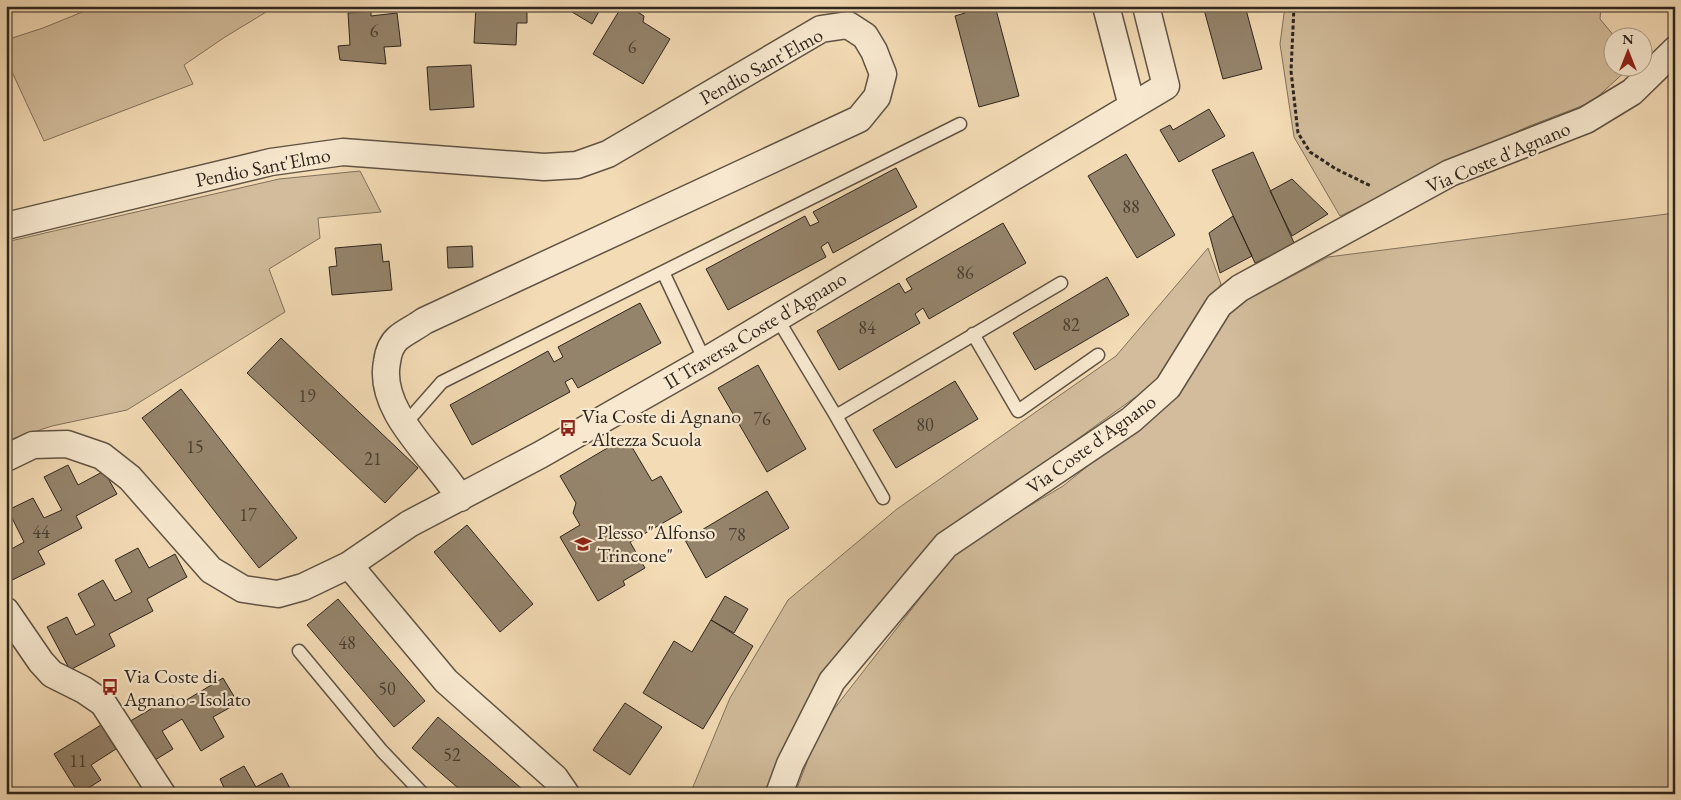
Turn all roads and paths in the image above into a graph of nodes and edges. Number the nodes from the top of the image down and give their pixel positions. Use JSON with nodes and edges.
{"nodes":[{"id":1,"x":1106,"y":6,"type":"edge"},
{"id":2,"x":1146,"y":6,"type":"edge"},
{"id":3,"x":1294,"y":6,"type":"edge"},
{"id":4,"x":1675,"y":50,"type":"edge"},
{"id":5,"x":1132,"y":106,"type":"junction"},
{"id":6,"x":960,"y":124,"type":"dead end"},
{"id":7,"x":1393,"y":204,"type":"junction"},
{"id":8,"x":6,"y":226,"type":"edge"},
{"id":9,"x":663,"y":272,"type":"junction"},
{"id":10,"x":1061,"y":283,"type":"dead end"},
{"id":11,"x":777,"y":318,"type":"junction"},
{"id":12,"x":973,"y":334,"type":"junction"},
{"id":13,"x":1098,"y":355,"type":"dead end"},
{"id":14,"x":705,"y":361,"type":"junction"},
{"id":15,"x":836,"y":416,"type":"junction"},
{"id":16,"x":404,"y":424,"type":"junction"},
{"id":17,"x":6,"y":458,"type":"edge"},
{"id":18,"x":460,"y":498,"type":"junction"},
{"id":19,"x":883,"y":498,"type":"dead end"},
{"id":20,"x":349,"y":564,"type":"junction"},
{"id":21,"x":6,"y":611,"type":"edge"},
{"id":22,"x":299,"y":651,"type":"dead end"},
{"id":23,"x":565,"y":793,"type":"edge"},
{"id":24,"x":162,"y":794,"type":"edge"},
{"id":25,"x":423,"y":794,"type":"edge"},
{"id":26,"x":779,"y":794,"type":"edge"}],
"edges":[{"from":1,"to":5,"type":"street"},
{"from":2,"to":5,"type":"street","name":"II Traversa Coste d'Agnano"},
{"from":3,"to":7,"type":"path"},
{"from":4,"to":7,"type":"street","name":"Via Coste d'Agnano"},
{"from":5,"to":11,"type":"street","name":"II Traversa Coste d'Agnano"},
{"from":6,"to":9,"type":"lane"},
{"from":7,"to":26,"type":"street","name":"Via Coste d'Agnano"},
{"from":8,"to":16,"type":"street","name":"Pendio Sant'Elmo"},
{"from":9,"to":14,"type":"lane"},
{"from":9,"to":16,"type":"lane"},
{"from":10,"to":12,"type":"lane"},
{"from":11,"to":14,"type":"street","name":"II Traversa Coste d'Agnano"},
{"from":11,"to":15,"type":"lane"},
{"from":12,"to":13,"type":"lane"},
{"from":12,"to":15,"type":"lane"},
{"from":14,"to":18,"type":"street","name":"II Traversa Coste d'Agnano"},
{"from":15,"to":19,"type":"lane"},
{"from":16,"to":18,"type":"street","name":"Pendio Sant'Elmo"},
{"from":17,"to":20,"type":"street","name":"II Traversa Coste d'Agnano"},
{"from":18,"to":20,"type":"street","name":"II Traversa Coste d'Agnano"},
{"from":20,"to":23,"type":"street"},
{"from":21,"to":24,"type":"street"},
{"from":22,"to":25,"type":"lane"}]}
